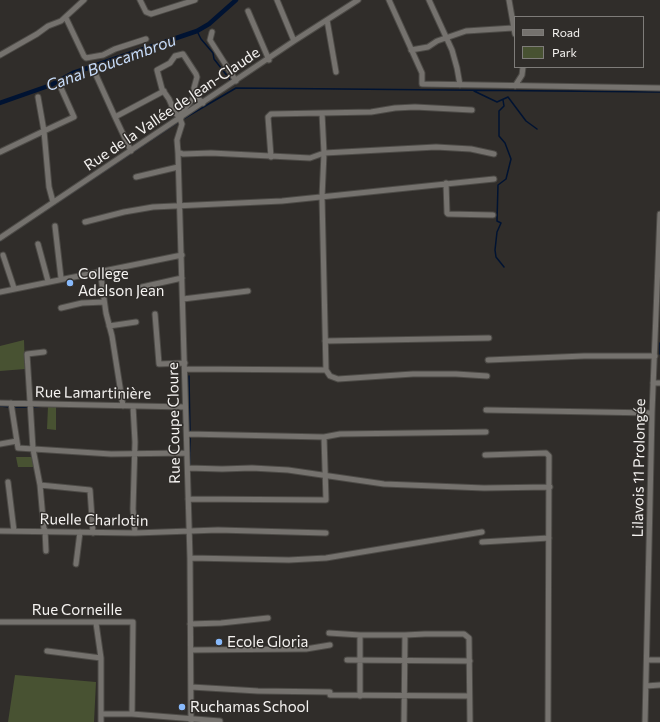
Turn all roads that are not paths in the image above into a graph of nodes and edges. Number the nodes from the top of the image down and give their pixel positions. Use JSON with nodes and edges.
{"nodes":[{"id":1,"x":84,"y":0,"type":"edge"},
{"id":2,"x":140,"y":0,"type":"edge"},
{"id":3,"x":194,"y":0,"type":"edge"},
{"id":4,"x":277,"y":0,"type":"edge"},
{"id":5,"x":358,"y":0,"type":"edge"},
{"id":6,"x":389,"y":0,"type":"edge"},
{"id":7,"x":429,"y":0,"type":"edge"},
{"id":8,"x":509,"y":0,"type":"edge"},
{"id":9,"x":248,"y":11,"type":"dead end"},
{"id":10,"x":66,"y":18,"type":"junction"},
{"id":11,"x":327,"y":20,"type":"junction"},
{"id":12,"x":513,"y":28,"type":"junction"},
{"id":13,"x":514,"y":31,"type":"edge"},
{"id":14,"x":212,"y":32,"type":"dead end"},
{"id":15,"x":446,"y":38,"type":"junction"},
{"id":16,"x":146,"y":39,"type":"dead end"},
{"id":17,"x":294,"y":41,"type":"junction"},
{"id":18,"x":411,"y":50,"type":"junction"},
{"id":19,"x":0,"y":55,"type":"edge"},
{"id":20,"x":269,"y":60,"type":"junction"},
{"id":21,"x":523,"y":68,"type":"edge"},
{"id":22,"x":336,"y":72,"type":"dead end"},
{"id":23,"x":96,"y":75,"type":"dead end"},
{"id":24,"x":236,"y":81,"type":"junction"},
{"id":25,"x":460,"y":85,"type":"junction"},
{"id":26,"x":515,"y":86,"type":"junction"},
{"id":27,"x":61,"y":88,"type":"dead end"},
{"id":28,"x":660,"y":88,"type":"edge"},
{"id":29,"x":164,"y":91,"type":"junction"},
{"id":30,"x":195,"y":96,"type":"junction"},
{"id":31,"x":38,"y":97,"type":"dead end"},
{"id":32,"x":203,"y":103,"type":"junction"},
{"id":33,"x":472,"y":110,"type":"dead end"},
{"id":34,"x":322,"y":113,"type":"junction"},
{"id":35,"x":116,"y":117,"type":"junction"},
{"id":36,"x":181,"y":119,"type":"junction"},
{"id":37,"x":44,"y":132,"type":"junction"},
{"id":38,"x":131,"y":151,"type":"junction"},
{"id":39,"x":0,"y":152,"type":"edge"},
{"id":40,"x":178,"y":152,"type":"junction"},
{"id":41,"x":324,"y":153,"type":"junction"},
{"id":42,"x":494,"y":154,"type":"dead end"},
{"id":43,"x":271,"y":157,"type":"junction"},
{"id":44,"x":178,"y":167,"type":"junction"},
{"id":45,"x":136,"y":177,"type":"dead end"},
{"id":46,"x":494,"y":179,"type":"dead end"},
{"id":47,"x":446,"y":183,"type":"junction"},
{"id":48,"x":322,"y":197,"type":"junction"},
{"id":49,"x":53,"y":202,"type":"junction"},
{"id":50,"x":180,"y":206,"type":"junction"},
{"id":51,"x":660,"y":214,"type":"edge"},
{"id":52,"x":492,"y":215,"type":"dead end"},
{"id":53,"x":85,"y":222,"type":"dead end"},
{"id":54,"x":55,"y":226,"type":"dead end"},
{"id":55,"x":0,"y":238,"type":"edge"},
{"id":56,"x":38,"y":244,"type":"dead end"},
{"id":57,"x":3,"y":255,"type":"dead end"},
{"id":58,"x":182,"y":255,"type":"junction"},
{"id":59,"x":100,"y":270,"type":"junction"},
{"id":60,"x":61,"y":278,"type":"junction"},
{"id":61,"x":182,"y":278,"type":"junction"},
{"id":62,"x":48,"y":281,"type":"junction"},
{"id":63,"x":142,"y":287,"type":"dead end"},
{"id":64,"x":14,"y":288,"type":"junction"},
{"id":65,"x":248,"y":291,"type":"dead end"},
{"id":66,"x":0,"y":292,"type":"edge"},
{"id":67,"x":183,"y":299,"type":"junction"},
{"id":68,"x":104,"y":302,"type":"junction"},
{"id":69,"x":658,"y":304,"type":"edge"},
{"id":70,"x":60,"y":308,"type":"dead end"},
{"id":71,"x":154,"y":314,"type":"dead end"},
{"id":72,"x":136,"y":322,"type":"dead end"},
{"id":73,"x":109,"y":326,"type":"junction"},
{"id":74,"x":489,"y":338,"type":"dead end"},
{"id":75,"x":325,"y":341,"type":"junction"},
{"id":76,"x":44,"y":352,"type":"dead end"},
{"id":77,"x":654,"y":356,"type":"junction"},
{"id":78,"x":488,"y":360,"type":"dead end"},
{"id":79,"x":185,"y":366,"type":"junction"},
{"id":80,"x":326,"y":370,"type":"junction"},
{"id":81,"x":487,"y":376,"type":"dead end"},
{"id":82,"x":653,"y":383,"type":"junction"},
{"id":83,"x":660,"y":383,"type":"edge"},
{"id":84,"x":0,"y":403,"type":"edge"},
{"id":85,"x":30,"y":403,"type":"junction"},
{"id":86,"x":12,"y":406,"type":"junction"},
{"id":87,"x":123,"y":406,"type":"junction"},
{"id":88,"x":133,"y":406,"type":"junction"},
{"id":89,"x":185,"y":407,"type":"junction"},
{"id":90,"x":486,"y":410,"type":"dead end"},
{"id":91,"x":652,"y":413,"type":"junction"},
{"id":92,"x":486,"y":432,"type":"dead end"},
{"id":93,"x":187,"y":434,"type":"junction"},
{"id":94,"x":324,"y":436,"type":"junction"},
{"id":95,"x":17,"y":441,"type":"junction"},
{"id":96,"x":0,"y":444,"type":"edge"},
{"id":97,"x":33,"y":449,"type":"junction"},
{"id":98,"x":187,"y":453,"type":"junction"},
{"id":99,"x":134,"y":454,"type":"junction"},
{"id":100,"x":485,"y":455,"type":"dead end"},
{"id":101,"x":188,"y":468,"type":"junction"},
{"id":102,"x":324,"y":475,"type":"junction"},
{"id":103,"x":8,"y":482,"type":"dead end"},
{"id":104,"x":40,"y":485,"type":"junction"},
{"id":105,"x":550,"y":487,"type":"junction"},
{"id":106,"x":188,"y":499,"type":"junction"},
{"id":107,"x":44,"y":530,"type":"junction"},
{"id":108,"x":0,"y":531,"type":"edge"},
{"id":109,"x":14,"y":531,"type":"junction"},
{"id":110,"x":80,"y":532,"type":"junction"},
{"id":111,"x":188,"y":532,"type":"junction"},
{"id":112,"x":482,"y":532,"type":"dead end"},
{"id":113,"x":93,"y":533,"type":"junction"},
{"id":114,"x":135,"y":533,"type":"junction"},
{"id":115,"x":326,"y":533,"type":"dead end"},
{"id":116,"x":549,"y":538,"type":"junction"},
{"id":117,"x":482,"y":542,"type":"dead end"},
{"id":118,"x":46,"y":551,"type":"dead end"},
{"id":119,"x":190,"y":558,"type":"junction"},
{"id":120,"x":76,"y":564,"type":"dead end"},
{"id":121,"x":268,"y":618,"type":"dead end"},
{"id":122,"x":0,"y":622,"type":"edge"},
{"id":123,"x":96,"y":623,"type":"junction"},
{"id":124,"x":190,"y":624,"type":"junction"},
{"id":125,"x":329,"y":633,"type":"dead end"},
{"id":126,"x":360,"y":635,"type":"junction"},
{"id":127,"x":405,"y":635,"type":"junction"},
{"id":128,"x":330,"y":645,"type":"dead end"},
{"id":129,"x":191,"y":650,"type":"junction"},
{"id":130,"x":47,"y":651,"type":"dead end"},
{"id":131,"x":101,"y":658,"type":"junction"},
{"id":132,"x":347,"y":660,"type":"dead end"},
{"id":133,"x":360,"y":660,"type":"junction"},
{"id":134,"x":647,"y":660,"type":"junction"},
{"id":135,"x":660,"y":660,"type":"edge"},
{"id":136,"x":404,"y":661,"type":"junction"},
{"id":137,"x":470,"y":661,"type":"junction"},
{"id":138,"x":660,"y":685,"type":"edge"},
{"id":139,"x":646,"y":686,"type":"junction"},
{"id":140,"x":191,"y":687,"type":"junction"},
{"id":141,"x":360,"y":696,"type":"junction"},
{"id":142,"x":404,"y":696,"type":"junction"},
{"id":143,"x":470,"y":696,"type":"junction"},
{"id":144,"x":101,"y":714,"type":"junction"},
{"id":145,"x":132,"y":714,"type":"junction"},
{"id":146,"x":191,"y":720,"type":"edge"},
{"id":147,"x":220,"y":721,"type":"dead end"},
{"id":148,"x":100,"y":722,"type":"edge"},
{"id":149,"x":404,"y":722,"type":"edge"},
{"id":150,"x":470,"y":722,"type":"edge"},
{"id":151,"x":548,"y":722,"type":"edge"},
{"id":152,"x":645,"y":722,"type":"edge"}],
"edges":[{"from":1,"to":10,"type":"street"},
{"from":2,"to":3,"type":"street"},
{"from":4,"to":17,"type":"street"},
{"from":5,"to":11,"type":"street","name":"Rue de la Vallée de Jean-Claude"},
{"from":6,"to":18,"type":"street"},
{"from":7,"to":15,"type":"street"},
{"from":8,"to":12,"type":"street"},
{"from":9,"to":20,"type":"street"},
{"from":10,"to":16,"type":"street"},
{"from":10,"to":19,"type":"street"},
{"from":11,"to":17,"type":"street","name":"Rue de la Vallée de Jean-Claude"},
{"from":11,"to":22,"type":"street"},
{"from":12,"to":13,"type":"street"},
{"from":12,"to":15,"type":"street"},
{"from":14,"to":24,"type":"street"},
{"from":15,"to":18,"type":"street"},
{"from":15,"to":25,"type":"street"},
{"from":17,"to":20,"type":"street","name":"Rue de la Vallée de Jean-Claude"},
{"from":18,"to":25,"type":"street"},
{"from":20,"to":24,"type":"street","name":"Rue de la Vallée de Jean-Claude"},
{"from":21,"to":26,"type":"street"},
{"from":23,"to":35,"type":"street"},
{"from":24,"to":32,"type":"street","name":"Rue de la Vallée de Jean-Claude"},
{"from":25,"to":26,"type":"street"},
{"from":26,"to":28,"type":"street"},
{"from":27,"to":37,"type":"street"},
{"from":29,"to":30,"type":"street"},
{"from":29,"to":35,"type":"street"},
{"from":29,"to":36,"type":"street"},
{"from":30,"to":32,"type":"street"},
{"from":30,"to":36,"type":"street"},
{"from":31,"to":37,"type":"street"},
{"from":32,"to":36,"type":"street","name":"Rue de la Vallée de Jean-Claude"},
{"from":33,"to":34,"type":"street"},
{"from":34,"to":41,"type":"street"},
{"from":34,"to":43,"type":"street"},
{"from":35,"to":38,"type":"street"},
{"from":36,"to":38,"type":"street","name":"Rue de la Vallée de Jean-Claude"},
{"from":36,"to":40,"type":"street","name":"Rue Coupe Cloure"},
{"from":37,"to":39,"type":"street"},
{"from":37,"to":49,"type":"street"},
{"from":38,"to":49,"type":"street","name":"Rue de la Vallée de Jean-Claude"},
{"from":40,"to":43,"type":"street"},
{"from":40,"to":44,"type":"street","name":"Rue Coupe Cloure"},
{"from":41,"to":42,"type":"street"},
{"from":41,"to":43,"type":"street"},
{"from":41,"to":48,"type":"street"},
{"from":44,"to":45,"type":"street"},
{"from":44,"to":50,"type":"street","name":"Rue Coupe Cloure"},
{"from":46,"to":47,"type":"street"},
{"from":47,"to":48,"type":"street"},
{"from":47,"to":52,"type":"street"},
{"from":48,"to":50,"type":"street"},
{"from":48,"to":75,"type":"street"},
{"from":49,"to":55,"type":"street","name":"Rue de la Vallée de Jean-Claude"},
{"from":50,"to":53,"type":"street"},
{"from":50,"to":58,"type":"street","name":"Rue Coupe Cloure"},
{"from":51,"to":69,"type":"street","name":"Lilavois 11 Prolongée"},
{"from":54,"to":60,"type":"street"},
{"from":56,"to":62,"type":"street"},
{"from":57,"to":64,"type":"street"},
{"from":58,"to":59,"type":"street"},
{"from":58,"to":61,"type":"street","name":"Rue Coupe Cloure"},
{"from":59,"to":60,"type":"street"},
{"from":59,"to":68,"type":"street"},
{"from":60,"to":62,"type":"street"},
{"from":61,"to":63,"type":"street"},
{"from":61,"to":67,"type":"street","name":"Rue Coupe Cloure"},
{"from":62,"to":64,"type":"street"},
{"from":64,"to":66,"type":"street"},
{"from":65,"to":67,"type":"street"},
{"from":67,"to":79,"type":"street","name":"Rue Coupe Cloure"},
{"from":68,"to":70,"type":"street"},
{"from":68,"to":73,"type":"street"},
{"from":69,"to":77,"type":"street","name":"Lilavois 11 Prolongée"},
{"from":71,"to":79,"type":"street"},
{"from":72,"to":73,"type":"street"},
{"from":73,"to":87,"type":"street"},
{"from":74,"to":75,"type":"street"},
{"from":75,"to":80,"type":"street"},
{"from":76,"to":85,"type":"street"},
{"from":77,"to":78,"type":"street"},
{"from":77,"to":82,"type":"street","name":"Lilavois 11 Prolongée"},
{"from":79,"to":80,"type":"street"},
{"from":79,"to":89,"type":"street","name":"Rue Coupe Cloure"},
{"from":80,"to":81,"type":"street"},
{"from":82,"to":83,"type":"street"},
{"from":82,"to":91,"type":"street","name":"Lilavois 11 Prolongée"},
{"from":84,"to":86,"type":"street","name":"Rue Lamartinière"},
{"from":85,"to":86,"type":"street","name":"Rue Lamartinière"},
{"from":85,"to":87,"type":"street","name":"Rue Lamartinière"},
{"from":85,"to":97,"type":"street"},
{"from":86,"to":95,"type":"street"},
{"from":87,"to":88,"type":"street","name":"Rue Lamartinière"},
{"from":88,"to":89,"type":"street","name":"Rue Lamartinière"},
{"from":88,"to":99,"type":"street"},
{"from":89,"to":93,"type":"street","name":"Rue Coupe Cloure"},
{"from":90,"to":91,"type":"street"},
{"from":91,"to":134,"type":"street","name":"Lilavois 11 Prolongée"},
{"from":92,"to":94,"type":"street"},
{"from":93,"to":94,"type":"street"},
{"from":93,"to":98,"type":"street","name":"Rue Coupe Cloure"},
{"from":94,"to":102,"type":"street"},
{"from":95,"to":96,"type":"street"},
{"from":95,"to":97,"type":"street"},
{"from":97,"to":99,"type":"street"},
{"from":97,"to":104,"type":"street"},
{"from":98,"to":99,"type":"street"},
{"from":98,"to":101,"type":"street","name":"Rue Coupe Cloure"},
{"from":99,"to":114,"type":"street"},
{"from":100,"to":105,"type":"street"},
{"from":101,"to":102,"type":"street"},
{"from":101,"to":106,"type":"street","name":"Rue Coupe Cloure"},
{"from":102,"to":105,"type":"street"},
{"from":102,"to":106,"type":"street"},
{"from":103,"to":109,"type":"street"},
{"from":104,"to":107,"type":"street"},
{"from":104,"to":113,"type":"street"},
{"from":105,"to":116,"type":"street"},
{"from":106,"to":111,"type":"street","name":"Rue Coupe Cloure"},
{"from":107,"to":109,"type":"street","name":"Ruelle Charlotin"},
{"from":107,"to":110,"type":"street","name":"Ruelle Charlotin"},
{"from":107,"to":118,"type":"street"},
{"from":108,"to":109,"type":"street","name":"Ruelle Charlotin"},
{"from":110,"to":113,"type":"street","name":"Ruelle Charlotin"},
{"from":110,"to":120,"type":"street"},
{"from":111,"to":114,"type":"street","name":"Ruelle Charlotin"},
{"from":111,"to":115,"type":"street","name":"Ruelle Charlotin"},
{"from":111,"to":119,"type":"street","name":"Rue Coupe Cloure"},
{"from":112,"to":119,"type":"street"},
{"from":113,"to":114,"type":"street","name":"Ruelle Charlotin"},
{"from":116,"to":117,"type":"street"},
{"from":116,"to":151,"type":"street"},
{"from":119,"to":124,"type":"street","name":"Rue Coupe Cloure"},
{"from":121,"to":124,"type":"street"},
{"from":122,"to":123,"type":"street","name":"Rue Corneille"},
{"from":123,"to":131,"type":"street"},
{"from":123,"to":145,"type":"street","name":"Rue Corneille"},
{"from":124,"to":129,"type":"street","name":"Rue Coupe Cloure"},
{"from":125,"to":126,"type":"street"},
{"from":126,"to":127,"type":"street"},
{"from":126,"to":133,"type":"street"},
{"from":127,"to":136,"type":"street"},
{"from":127,"to":137,"type":"street"},
{"from":128,"to":129,"type":"street"},
{"from":129,"to":140,"type":"street","name":"Rue Coupe Cloure"},
{"from":130,"to":131,"type":"street"},
{"from":131,"to":144,"type":"street"},
{"from":132,"to":133,"type":"street"},
{"from":133,"to":136,"type":"street"},
{"from":133,"to":141,"type":"street"},
{"from":134,"to":135,"type":"street"},
{"from":134,"to":139,"type":"street","name":"Lilavois 11 Prolongée"},
{"from":136,"to":137,"type":"street"},
{"from":136,"to":142,"type":"street"},
{"from":137,"to":143,"type":"street"},
{"from":138,"to":139,"type":"street"},
{"from":139,"to":152,"type":"street","name":"Lilavois 11 Prolongée"},
{"from":140,"to":141,"type":"street"},
{"from":140,"to":146,"type":"street","name":"Rue Coupe Cloure"},
{"from":141,"to":142,"type":"street"},
{"from":142,"to":143,"type":"street"},
{"from":142,"to":149,"type":"street"},
{"from":143,"to":150,"type":"street"},
{"from":144,"to":145,"type":"street"},
{"from":144,"to":148,"type":"street"},
{"from":145,"to":146,"type":"street"},
{"from":146,"to":147,"type":"street"}]}
